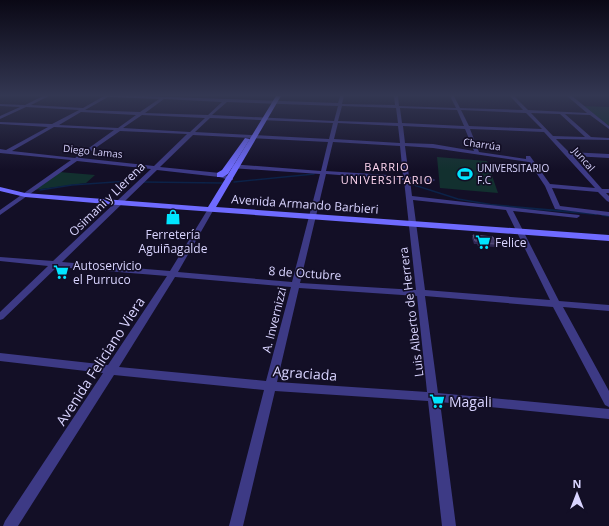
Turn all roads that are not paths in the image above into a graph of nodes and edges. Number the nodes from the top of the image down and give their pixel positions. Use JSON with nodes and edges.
{"nodes":[{"id":1,"x":63,"y":121,"type":"edge"},
{"id":2,"x":130,"y":121,"type":"edge"},
{"id":3,"x":204,"y":121,"type":"edge"},
{"id":4,"x":262,"y":121,"type":"edge"},
{"id":5,"x":300,"y":121,"type":"edge"},
{"id":6,"x":399,"y":121,"type":"edge"},
{"id":7,"x":464,"y":121,"type":"edge"},
{"id":8,"x":536,"y":121,"type":"edge"},
{"id":9,"x":569,"y":121,"type":"edge"},
{"id":10,"x":600,"y":121,"type":"edge"},
{"id":11,"x":335,"y":122,"type":"junction"},
{"id":12,"x":0,"y":123,"type":"edge"},
{"id":13,"x":400,"y":124,"type":"junction"},
{"id":14,"x":53,"y":126,"type":"junction"},
{"id":15,"x":467,"y":127,"type":"junction"},
{"id":16,"x":609,"y":128,"type":"edge"},
{"id":17,"x":117,"y":130,"type":"junction"},
{"id":18,"x":546,"y":130,"type":"junction"},
{"id":19,"x":190,"y":134,"type":"junction"},
{"id":20,"x":252,"y":136,"type":"junction"},
{"id":21,"x":552,"y":137,"type":"junction"},
{"id":22,"x":589,"y":138,"type":"junction"},
{"id":23,"x":609,"y":139,"type":"edge"},
{"id":24,"x":331,"y":141,"type":"junction"},
{"id":25,"x":403,"y":144,"type":"junction"},
{"id":26,"x":476,"y":152,"type":"junction"},
{"id":27,"x":2,"y":153,"type":"edge"},
{"id":28,"x":526,"y":154,"type":"dead end"},
{"id":29,"x":568,"y":154,"type":"junction"},
{"id":30,"x":609,"y":156,"type":"edge"},
{"id":31,"x":74,"y":160,"type":"junction"},
{"id":32,"x":531,"y":161,"type":"junction"},
{"id":33,"x":230,"y":166,"type":"junction"},
{"id":34,"x":155,"y":167,"type":"junction"},
{"id":35,"x":238,"y":167,"type":"junction"},
{"id":36,"x":324,"y":173,"type":"junction"},
{"id":37,"x":220,"y":174,"type":"junction"},
{"id":38,"x":407,"y":178,"type":"junction"},
{"id":39,"x":231,"y":179,"type":"junction"},
{"id":40,"x":432,"y":180,"type":"dead end"},
{"id":41,"x":548,"y":186,"type":"junction"},
{"id":42,"x":0,"y":190,"type":"edge"},
{"id":43,"x":600,"y":190,"type":"junction"},
{"id":44,"x":609,"y":191,"type":"edge"},
{"id":45,"x":0,"y":195,"type":"edge"},
{"id":46,"x":22,"y":197,"type":"junction"},
{"id":47,"x":409,"y":198,"type":"junction"},
{"id":48,"x":609,"y":200,"type":"edge"},
{"id":49,"x":116,"y":205,"type":"junction"},
{"id":50,"x":509,"y":209,"type":"junction"},
{"id":51,"x":210,"y":212,"type":"junction"},
{"id":52,"x":0,"y":213,"type":"edge"},
{"id":53,"x":609,"y":214,"type":"edge"},
{"id":54,"x":577,"y":216,"type":"dead end"},
{"id":55,"x":312,"y":219,"type":"junction"},
{"id":56,"x":413,"y":226,"type":"junction"},
{"id":57,"x":521,"y":235,"type":"junction"},
{"id":58,"x":609,"y":238,"type":"edge"},
{"id":59,"x":609,"y":244,"type":"edge"},
{"id":60,"x":0,"y":259,"type":"edge"},
{"id":61,"x":57,"y":264,"type":"junction"},
{"id":62,"x":172,"y":275,"type":"junction"},
{"id":63,"x":295,"y":285,"type":"junction"},
{"id":64,"x":421,"y":293,"type":"junction"},
{"id":65,"x":557,"y":305,"type":"junction"},
{"id":66,"x":609,"y":308,"type":"edge"},
{"id":67,"x":0,"y":318,"type":"edge"},
{"id":68,"x":0,"y":357,"type":"edge"},
{"id":69,"x":110,"y":370,"type":"junction"},
{"id":70,"x":270,"y":386,"type":"junction"},
{"id":71,"x":434,"y":397,"type":"junction"},
{"id":72,"x":609,"y":402,"type":"edge"},
{"id":73,"x":609,"y":414,"type":"edge"},
{"id":74,"x":10,"y":526,"type":"edge"},
{"id":75,"x":236,"y":526,"type":"edge"},
{"id":76,"x":449,"y":526,"type":"edge"}],
"edges":[{"from":1,"to":14,"type":"street"},
{"from":2,"to":17,"type":"street"},
{"from":3,"to":19,"type":"street","name":"Osimani y Llerena"},
{"from":4,"to":20,"type":"street"},
{"from":5,"to":11,"type":"street"},
{"from":6,"to":13,"type":"street","name":"Luis Alberto de Herrera"},
{"from":7,"to":15,"type":"street"},
{"from":8,"to":18,"type":"street","name":"Juncal"},
{"from":9,"to":22,"type":"street"},
{"from":10,"to":16,"type":"street"},
{"from":11,"to":13,"type":"street"},
{"from":11,"to":24,"type":"street","name":"A. Invernizzi"},
{"from":12,"to":14,"type":"street","name":"Charrúa"},
{"from":13,"to":15,"type":"street"},
{"from":13,"to":25,"type":"street","name":"Luis Alberto de Herrera"},
{"from":14,"to":17,"type":"street","name":"Charrúa"},
{"from":14,"to":27,"type":"street"},
{"from":15,"to":18,"type":"street"},
{"from":15,"to":26,"type":"street"},
{"from":17,"to":19,"type":"street","name":"Charrúa"},
{"from":17,"to":31,"type":"street"},
{"from":18,"to":21,"type":"street","name":"Juncal"},
{"from":19,"to":20,"type":"street","name":"Charrúa"},
{"from":19,"to":34,"type":"street","name":"Osimani y Llerena"},
{"from":20,"to":24,"type":"street","name":"Charrúa"},
{"from":20,"to":33,"type":"street"},
{"from":20,"to":35,"type":"street"},
{"from":21,"to":22,"type":"street"},
{"from":21,"to":29,"type":"street","name":"Juncal"},
{"from":22,"to":23,"type":"street"},
{"from":24,"to":25,"type":"street","name":"Charrúa"},
{"from":24,"to":36,"type":"street","name":"A. Invernizzi"},
{"from":25,"to":26,"type":"street","name":"Charrúa"},
{"from":25,"to":38,"type":"street","name":"Luis Alberto de Herrera"},
{"from":26,"to":32,"type":"street","name":"Charrúa"},
{"from":27,"to":31,"type":"street","name":"Diego Lamas"},
{"from":28,"to":32,"type":"street"},
{"from":29,"to":30,"type":"street"},
{"from":29,"to":43,"type":"street","name":"Juncal"},
{"from":31,"to":34,"type":"street","name":"Diego Lamas"},
{"from":31,"to":46,"type":"street"},
{"from":32,"to":41,"type":"street"},
{"from":33,"to":35,"type":"street"},
{"from":33,"to":37,"type":"street"},
{"from":34,"to":37,"type":"street","name":"Diego Lamas"},
{"from":34,"to":49,"type":"street","name":"Osimani y Llerena"},
{"from":35,"to":36,"type":"street"},
{"from":35,"to":39,"type":"street"},
{"from":36,"to":38,"type":"street"},
{"from":36,"to":55,"type":"street","name":"A. Invernizzi"},
{"from":37,"to":39,"type":"street","name":"Diego Lamas"},
{"from":38,"to":40,"type":"street"},
{"from":38,"to":47,"type":"street","name":"Luis Alberto de Herrera"},
{"from":39,"to":51,"type":"street"},
{"from":41,"to":43,"type":"street"},
{"from":41,"to":53,"type":"street"},
{"from":42,"to":46,"type":"street","name":"Avenida Armando Barbieri"},
{"from":43,"to":44,"type":"street"},
{"from":43,"to":48,"type":"street","name":"Juncal"},
{"from":45,"to":46,"type":"street","name":"Avenida Armando Barbieri"},
{"from":46,"to":49,"type":"street","name":"Avenida Armando Barbieri"},
{"from":46,"to":52,"type":"street"},
{"from":47,"to":50,"type":"street"},
{"from":47,"to":56,"type":"street","name":"Luis Alberto de Herrera"},
{"from":49,"to":51,"type":"street","name":"Avenida Armando Barbieri"},
{"from":49,"to":61,"type":"street","name":"Osimani y Llerena"},
{"from":50,"to":54,"type":"street"},
{"from":50,"to":57,"type":"street"},
{"from":51,"to":55,"type":"street","name":"Avenida Armando Barbieri"},
{"from":51,"to":62,"type":"street","name":"Avenida Feliciano Viera"},
{"from":55,"to":56,"type":"street","name":"Avenida Armando Barbieri"},
{"from":55,"to":63,"type":"street","name":"A. Invernizzi"},
{"from":56,"to":57,"type":"street","name":"Avenida Armando Barbieri"},
{"from":56,"to":64,"type":"street","name":"Luis Alberto de Herrera"},
{"from":57,"to":58,"type":"street","name":"Avenida Armando Barbieri"},
{"from":57,"to":59,"type":"street","name":"Avenida Armando Barbieri"},
{"from":57,"to":65,"type":"street"},
{"from":60,"to":61,"type":"street","name":"8 de Octubre"},
{"from":61,"to":62,"type":"street","name":"8 de Octubre"},
{"from":61,"to":67,"type":"street","name":"Osimani y Llerena"},
{"from":62,"to":63,"type":"street","name":"8 de Octubre"},
{"from":62,"to":69,"type":"street","name":"Avenida Feliciano Viera"},
{"from":63,"to":64,"type":"street","name":"8 de Octubre"},
{"from":63,"to":70,"type":"street","name":"A. Invernizzi"},
{"from":64,"to":65,"type":"street","name":"8 de Octubre"},
{"from":64,"to":71,"type":"street","name":"Luis Alberto de Herrera"},
{"from":65,"to":66,"type":"street","name":"8 de Octubre"},
{"from":65,"to":72,"type":"street"},
{"from":68,"to":69,"type":"street","name":"Agraciada"},
{"from":69,"to":70,"type":"street","name":"Agraciada"},
{"from":69,"to":74,"type":"street","name":"Avenida Feliciano Viera"},
{"from":70,"to":71,"type":"street","name":"Agraciada"},
{"from":70,"to":75,"type":"street","name":"A. Invernizzi"},
{"from":71,"to":73,"type":"street","name":"Agraciada"},
{"from":71,"to":76,"type":"street","name":"Luis Alberto de Herrera"}]}
